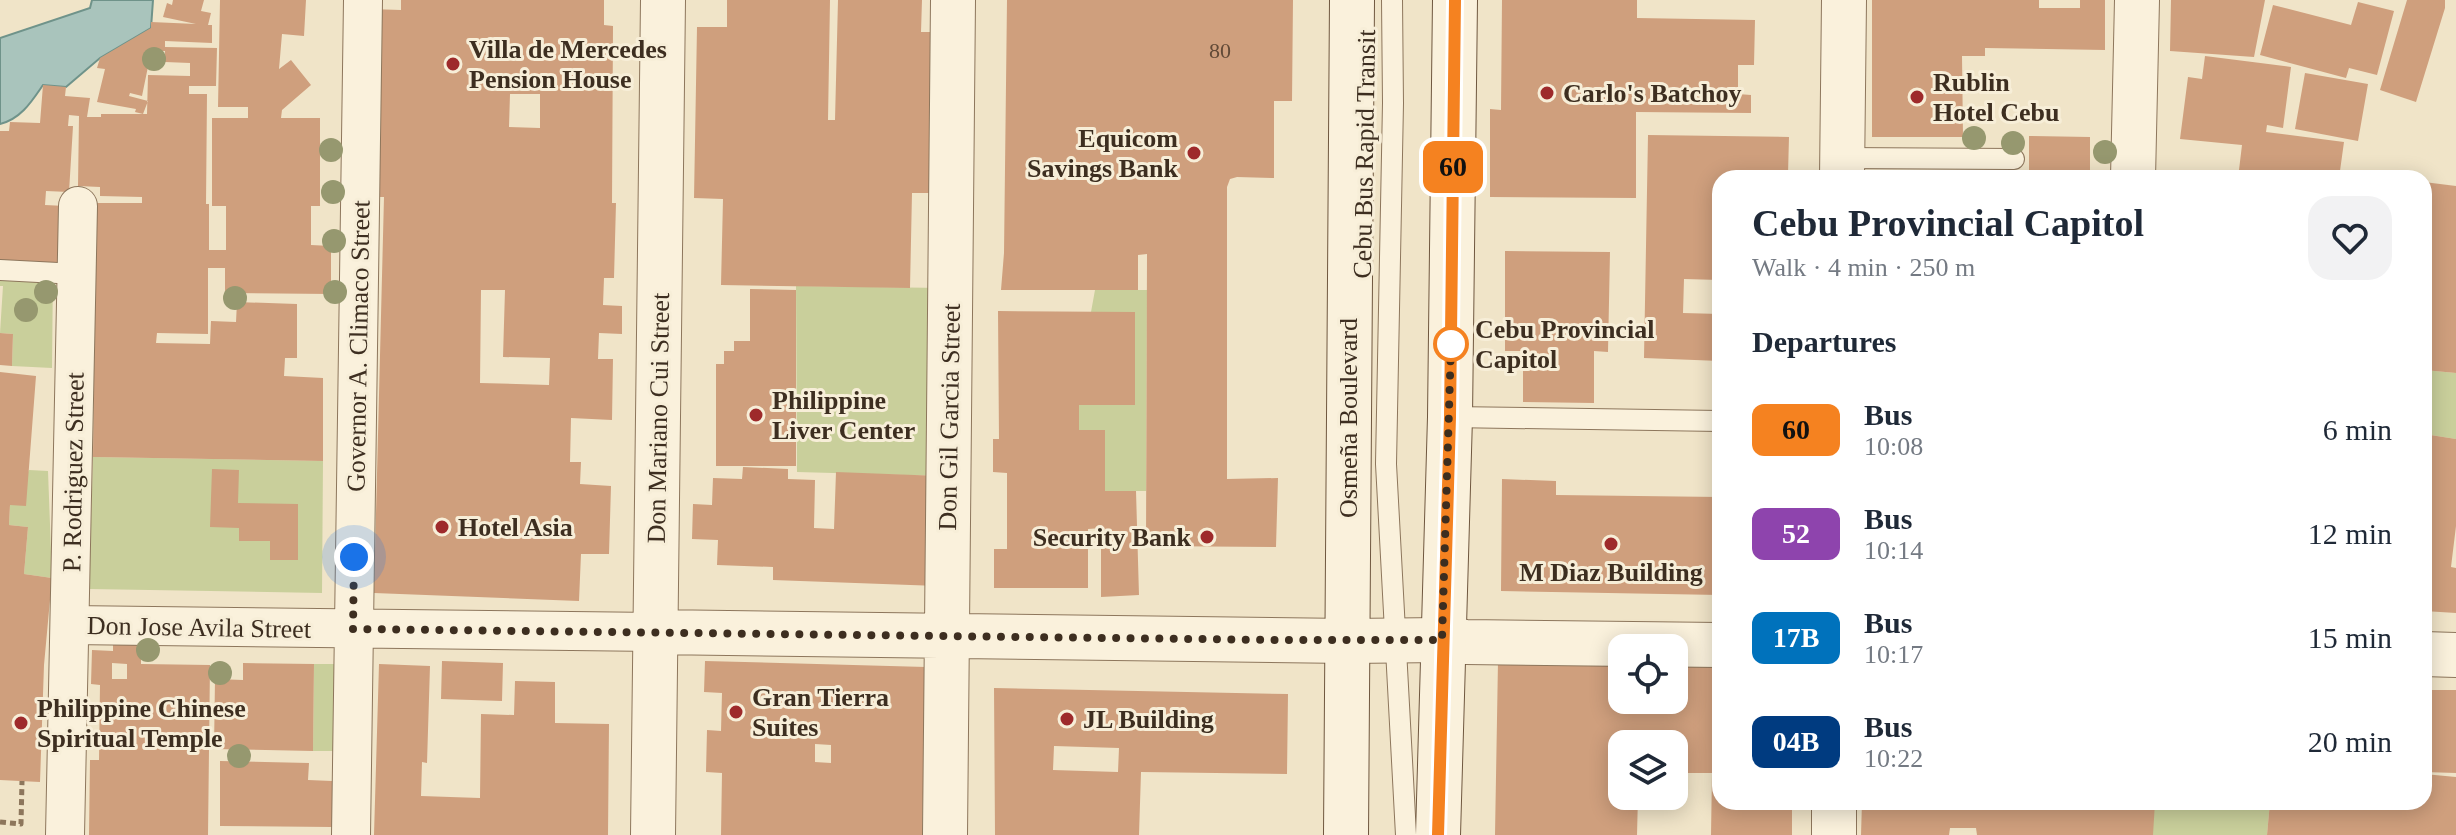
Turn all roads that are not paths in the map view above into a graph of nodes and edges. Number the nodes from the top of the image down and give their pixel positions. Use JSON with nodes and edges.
{"nodes":[{"id":1,"x":363,"y":0,"type":"edge"},
{"id":2,"x":663,"y":0,"type":"edge"},
{"id":3,"x":953,"y":0,"type":"edge"},
{"id":4,"x":1352,"y":0,"type":"edge"},
{"id":5,"x":1392,"y":0,"type":"edge"},
{"id":6,"x":1455,"y":0,"type":"edge"},
{"id":7,"x":1844,"y":0,"type":"edge"},
{"id":8,"x":2137,"y":0,"type":"edge"},
{"id":9,"x":2014,"y":159,"type":"dead end"},
{"id":10,"x":1842,"y":168,"type":"edge"},
{"id":11,"x":2133,"y":170,"type":"edge"},
{"id":12,"x":78,"y":206,"type":"dead end"},
{"id":13,"x":0,"y":270,"type":"edge"},
{"id":14,"x":77,"y":274,"type":"junction"},
{"id":15,"x":1450,"y":417,"type":"junction"},
{"id":16,"x":1712,"y":421,"type":"edge"},
{"id":17,"x":70,"y":625,"type":"junction"},
{"id":18,"x":353,"y":629,"type":"junction"},
{"id":19,"x":656,"y":632,"type":"junction"},
{"id":20,"x":947,"y":636,"type":"junction"},
{"id":21,"x":1442,"y":640,"type":"junction"},
{"id":22,"x":1348,"y":641,"type":"junction"},
{"id":23,"x":1395,"y":641,"type":"junction"},
{"id":24,"x":1712,"y":645,"type":"edge"},
{"id":25,"x":2432,"y":654,"type":"edge"},
{"id":26,"x":2456,"y":655,"type":"edge"},
{"id":27,"x":1834,"y":810,"type":"edge"},
{"id":28,"x":65,"y":835,"type":"edge"},
{"id":29,"x":351,"y":835,"type":"edge"},
{"id":30,"x":653,"y":835,"type":"edge"},
{"id":31,"x":945,"y":835,"type":"edge"},
{"id":32,"x":1346,"y":835,"type":"edge"},
{"id":33,"x":1406,"y":835,"type":"edge"},
{"id":34,"x":1438,"y":835,"type":"edge"},
{"id":35,"x":1834,"y":835,"type":"edge"}],
"edges":[{"from":1,"to":18,"type":"street","name":"Governor A. Climaco Street"},
{"from":2,"to":19,"type":"street","name":"Don Mariano Cui Street"},
{"from":3,"to":20,"type":"street","name":"Don Gil Garcia Street"},
{"from":4,"to":22,"type":"street","name":"Osmeña Boulevard"},
{"from":5,"to":23,"type":"lane","name":"Cebu Bus Rapid Transit"},
{"from":6,"to":15,"type":"street"},
{"from":7,"to":10,"type":"street"},
{"from":8,"to":11,"type":"street"},
{"from":9,"to":10,"type":"lane"},
{"from":12,"to":14,"type":"street","name":"P. Rodriguez Street"},
{"from":13,"to":14,"type":"lane"},
{"from":14,"to":17,"type":"street","name":"P. Rodriguez Street"},
{"from":15,"to":16,"type":"lane"},
{"from":15,"to":21,"type":"street"},
{"from":17,"to":18,"type":"street","name":"Don Jose Avila Street"},
{"from":17,"to":28,"type":"street","name":"P. Rodriguez Street"},
{"from":18,"to":19,"type":"street","name":"Don Jose Avila Street"},
{"from":18,"to":29,"type":"street","name":"Governor A. Climaco Street"},
{"from":19,"to":20,"type":"street","name":"Don Jose Avila Street"},
{"from":19,"to":30,"type":"street","name":"Don Mariano Cui Street"},
{"from":20,"to":22,"type":"street","name":"Don Jose Avila Street"},
{"from":20,"to":31,"type":"street","name":"Don Gil Garcia Street"},
{"from":21,"to":23,"type":"street","name":"Don Jose Avila Street"},
{"from":21,"to":24,"type":"street","name":"Don Jose Avila Street"},
{"from":21,"to":34,"type":"street"},
{"from":22,"to":23,"type":"street","name":"Don Jose Avila Street"},
{"from":22,"to":32,"type":"street","name":"Osmeña Boulevard"},
{"from":23,"to":33,"type":"lane","name":"Cebu Bus Rapid Transit"},
{"from":25,"to":26,"type":"street"},
{"from":27,"to":35,"type":"street"}]}
